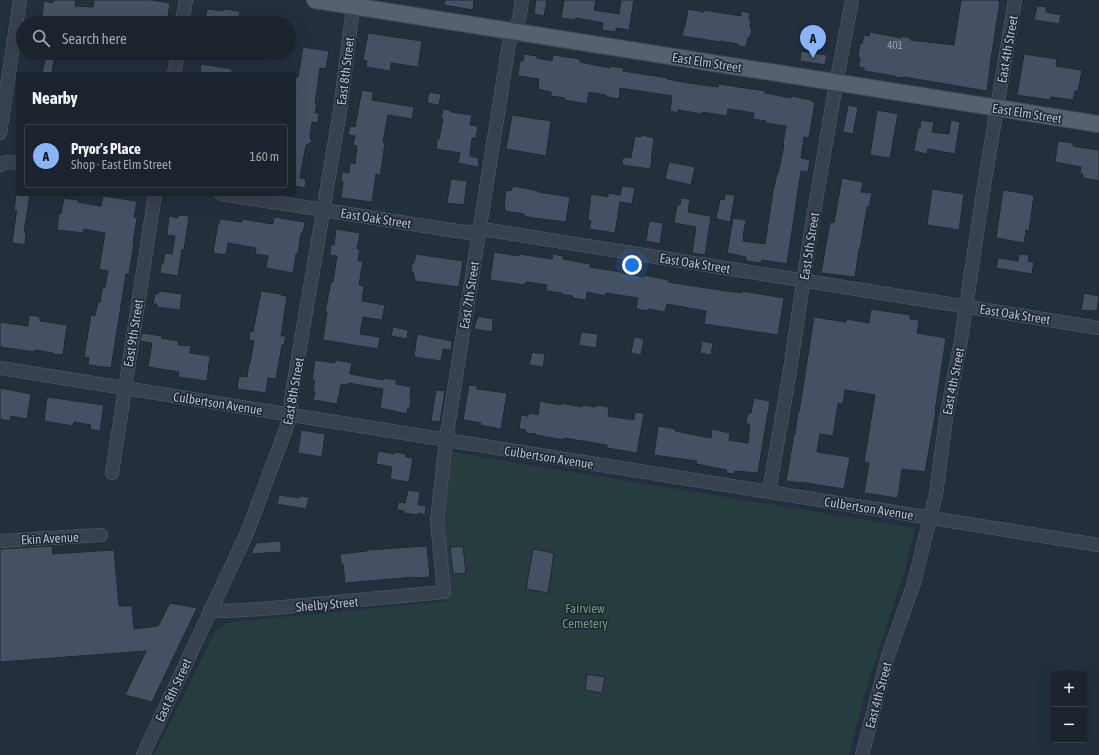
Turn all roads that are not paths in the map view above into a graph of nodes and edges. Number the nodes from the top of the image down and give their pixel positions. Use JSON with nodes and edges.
{"nodes":[{"id":1,"x":20,"y":0,"type":"edge"},
{"id":2,"x":186,"y":0,"type":"edge"},
{"id":3,"x":315,"y":0,"type":"edge"},
{"id":4,"x":522,"y":0,"type":"edge"},
{"id":5,"x":852,"y":0,"type":"edge"},
{"id":6,"x":1015,"y":0,"type":"edge"},
{"id":7,"x":354,"y":3,"type":"edge"},
{"id":8,"x":18,"y":16,"type":"edge"},
{"id":9,"x":183,"y":16,"type":"edge"},
{"id":10,"x":516,"y":25,"type":"junction"},
{"id":11,"x":16,"y":27,"type":"edge"},
{"id":12,"x":177,"y":60,"type":"edge"},
{"id":13,"x":174,"y":72,"type":"edge"},
{"id":14,"x":836,"y":83,"type":"junction"},
{"id":15,"x":997,"y":108,"type":"junction"},
{"id":16,"x":1099,"y":124,"type":"edge"},
{"id":17,"x":0,"y":133,"type":"edge"},
{"id":18,"x":16,"y":163,"type":"edge"},
{"id":19,"x":0,"y":165,"type":"edge"},
{"id":20,"x":155,"y":196,"type":"edge"},
{"id":21,"x":234,"y":196,"type":"edge"},
{"id":22,"x":323,"y":210,"type":"junction"},
{"id":23,"x":480,"y":229,"type":"junction"},
{"id":24,"x":804,"y":280,"type":"junction"},
{"id":25,"x":966,"y":306,"type":"junction"},
{"id":26,"x":1099,"y":328,"type":"edge"},
{"id":27,"x":0,"y":368,"type":"edge"},
{"id":28,"x":124,"y":388,"type":"junction"},
{"id":29,"x":290,"y":415,"type":"junction"},
{"id":30,"x":446,"y":440,"type":"junction"},
{"id":31,"x":112,"y":473,"type":"dead end"},
{"id":32,"x":769,"y":492,"type":"junction"},
{"id":33,"x":930,"y":518,"type":"junction"},
{"id":34,"x":100,"y":535,"type":"dead end"},
{"id":35,"x":0,"y":541,"type":"edge"},
{"id":36,"x":1099,"y":545,"type":"edge"},
{"id":37,"x":444,"y":592,"type":"joint"},
{"id":38,"x":210,"y":610,"type":"junction"},
{"id":39,"x":142,"y":755,"type":"edge"},
{"id":40,"x":862,"y":755,"type":"edge"}],
"edges":[{"from":1,"to":8,"type":"street"},
{"from":2,"to":9,"type":"street"},
{"from":3,"to":7,"type":"main road","name":"East Elm Street"},
{"from":4,"to":10,"type":"street","name":"East 7th Street"},
{"from":5,"to":14,"type":"street","name":"East 5th Street"},
{"from":6,"to":15,"type":"street","name":"East 4th Street"},
{"from":7,"to":10,"type":"main road","name":"East Elm Street"},
{"from":7,"to":22,"type":"street","name":"East 8th Street"},
{"from":10,"to":14,"type":"main road","name":"East Elm Street"},
{"from":10,"to":23,"type":"street","name":"East 7th Street"},
{"from":11,"to":17,"type":"street"},
{"from":12,"to":13,"type":"street"},
{"from":14,"to":15,"type":"main road","name":"East Elm Street"},
{"from":14,"to":24,"type":"street","name":"East 5th Street"},
{"from":15,"to":16,"type":"main road","name":"East Elm Street"},
{"from":15,"to":25,"type":"street","name":"East 4th Street"},
{"from":18,"to":19,"type":"street"},
{"from":20,"to":28,"type":"street","name":"East 9th Street"},
{"from":21,"to":22,"type":"street","name":"East Oak Street"},
{"from":22,"to":23,"type":"street","name":"East Oak Street"},
{"from":22,"to":29,"type":"street","name":"East 8th Street"},
{"from":23,"to":24,"type":"street","name":"East Oak Street"},
{"from":23,"to":30,"type":"street","name":"East 7th Street"},
{"from":24,"to":25,"type":"street","name":"East Oak Street"},
{"from":24,"to":32,"type":"street","name":"East 5th Street"},
{"from":25,"to":26,"type":"street","name":"East Oak Street"},
{"from":25,"to":33,"type":"street","name":"East 4th Street"},
{"from":27,"to":28,"type":"street","name":"Culbertson Avenue"},
{"from":28,"to":29,"type":"street","name":"Culbertson Avenue"},
{"from":28,"to":31,"type":"street","name":"East 9th Street"},
{"from":29,"to":30,"type":"street","name":"Culbertson Avenue"},
{"from":29,"to":38,"type":"street","name":"East 8th Street"},
{"from":30,"to":32,"type":"street","name":"Culbertson Avenue"},
{"from":30,"to":37,"type":"street","name":"East 7th Street"},
{"from":32,"to":33,"type":"street","name":"Culbertson Avenue"},
{"from":33,"to":36,"type":"street","name":"Culbertson Avenue"},
{"from":33,"to":40,"type":"street","name":"East 4th Street"},
{"from":34,"to":35,"type":"street","name":"Ekin Avenue"},
{"from":37,"to":38,"type":"street","name":"Shelby Street"},
{"from":38,"to":39,"type":"street","name":"East 8th Street"}]}
